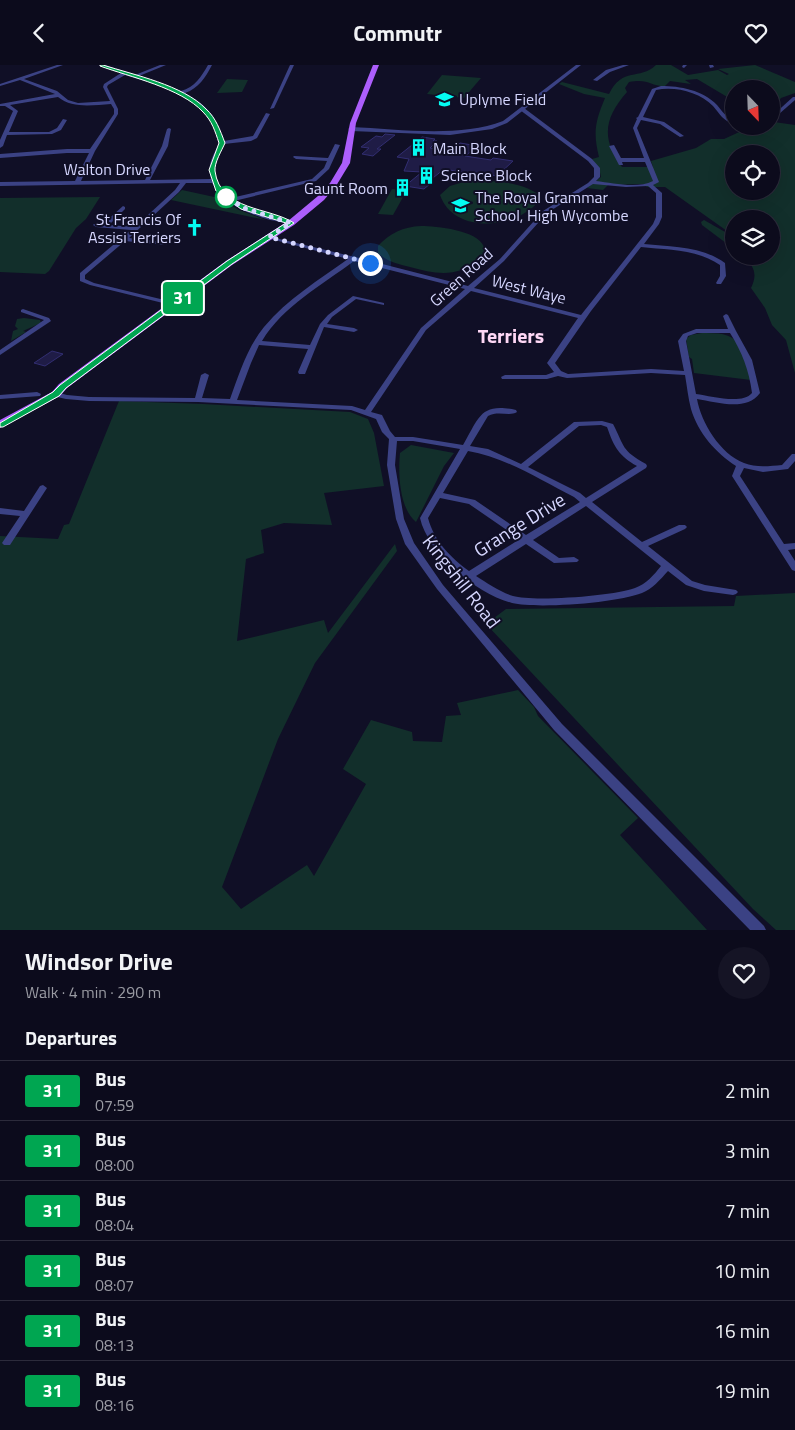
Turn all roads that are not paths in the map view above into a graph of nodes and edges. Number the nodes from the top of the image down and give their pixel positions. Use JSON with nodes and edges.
{"nodes":[{"id":1,"x":60,"y":65,"type":"edge"},
{"id":2,"x":101,"y":65,"type":"edge"},
{"id":3,"x":164,"y":65,"type":"edge"},
{"id":4,"x":210,"y":65,"type":"edge"},
{"id":5,"x":292,"y":65,"type":"edge"},
{"id":6,"x":376,"y":65,"type":"edge"},
{"id":7,"x":579,"y":65,"type":"edge"},
{"id":8,"x":628,"y":65,"type":"edge"},
{"id":9,"x":123,"y":74,"type":"junction"},
{"id":10,"x":134,"y":77,"type":"junction"},
{"id":11,"x":21,"y":79,"type":"junction"},
{"id":12,"x":595,"y":80,"type":"dead end"},
{"id":13,"x":0,"y":85,"type":"edge"},
{"id":14,"x":668,"y":87,"type":"junction"},
{"id":15,"x":180,"y":93,"type":"junction"},
{"id":16,"x":700,"y":93,"type":"dead end"},
{"id":17,"x":60,"y":95,"type":"junction"},
{"id":18,"x":795,"y":98,"type":"edge"},
{"id":19,"x":113,"y":102,"type":"junction"},
{"id":20,"x":6,"y":104,"type":"junction"},
{"id":21,"x":0,"y":105,"type":"edge"},
{"id":22,"x":272,"y":108,"type":"dead end"},
{"id":23,"x":522,"y":109,"type":"junction"},
{"id":24,"x":780,"y":112,"type":"edge"},
{"id":25,"x":268,"y":114,"type":"dead end"},
{"id":26,"x":516,"y":114,"type":"junction"},
{"id":27,"x":528,"y":114,"type":"junction"},
{"id":28,"x":638,"y":118,"type":"junction"},
{"id":29,"x":725,"y":118,"type":"edge"},
{"id":30,"x":65,"y":120,"type":"dead end"},
{"id":31,"x":169,"y":129,"type":"dead end"},
{"id":32,"x":351,"y":129,"type":"junction"},
{"id":33,"x":7,"y":134,"type":"junction"},
{"id":34,"x":682,"y":136,"type":"dead end"},
{"id":35,"x":222,"y":143,"type":"junction"},
{"id":36,"x":337,"y":145,"type":"dead end"},
{"id":37,"x":0,"y":146,"type":"edge"},
{"id":38,"x":612,"y":146,"type":"dead end"},
{"id":39,"x":92,"y":151,"type":"junction"},
{"id":40,"x":0,"y":156,"type":"edge"},
{"id":41,"x":296,"y":157,"type":"dead end"},
{"id":42,"x":331,"y":160,"type":"junction"},
{"id":43,"x":648,"y":160,"type":"junction"},
{"id":44,"x":215,"y":181,"type":"junction"},
{"id":45,"x":593,"y":182,"type":"junction"},
{"id":46,"x":76,"y":183,"type":"junction"},
{"id":47,"x":146,"y":183,"type":"junction"},
{"id":48,"x":183,"y":183,"type":"junction"},
{"id":49,"x":0,"y":184,"type":"edge"},
{"id":50,"x":650,"y":185,"type":"junction"},
{"id":51,"x":231,"y":201,"type":"junction"},
{"id":52,"x":123,"y":208,"type":"dead end"},
{"id":53,"x":291,"y":223,"type":"junction"},
{"id":54,"x":96,"y":225,"type":"dead end"},
{"id":55,"x":105,"y":225,"type":"junction"},
{"id":56,"x":136,"y":229,"type":"junction"},
{"id":57,"x":269,"y":237,"type":"junction"},
{"id":58,"x":122,"y":239,"type":"junction"},
{"id":59,"x":164,"y":244,"type":"dead end"},
{"id":60,"x":640,"y":245,"type":"junction"},
{"id":61,"x":353,"y":258,"type":"junction"},
{"id":62,"x":719,"y":283,"type":"dead end"},
{"id":63,"x":470,"y":288,"type":"junction"},
{"id":64,"x":175,"y":304,"type":"junction"},
{"id":65,"x":382,"y":304,"type":"dead end"},
{"id":66,"x":23,"y":311,"type":"dead end"},
{"id":67,"x":726,"y":316,"type":"dead end"},
{"id":68,"x":581,"y":317,"type":"junction"},
{"id":69,"x":322,"y":325,"type":"junction"},
{"id":70,"x":354,"y":330,"type":"dead end"},
{"id":71,"x":732,"y":331,"type":"junction"},
{"id":72,"x":257,"y":343,"type":"junction"},
{"id":73,"x":4,"y":347,"type":"edge"},
{"id":74,"x":313,"y":347,"type":"junction"},
{"id":75,"x":0,"y":353,"type":"edge"},
{"id":76,"x":302,"y":372,"type":"dead end"},
{"id":77,"x":558,"y":373,"type":"junction"},
{"id":78,"x":688,"y":373,"type":"junction"},
{"id":79,"x":205,"y":375,"type":"dead end"},
{"id":80,"x":505,"y":377,"type":"dead end"},
{"id":81,"x":37,"y":394,"type":"dead end"},
{"id":82,"x":56,"y":394,"type":"junction"},
{"id":83,"x":0,"y":397,"type":"edge"},
{"id":84,"x":693,"y":397,"type":"junction"},
{"id":85,"x":198,"y":399,"type":"junction"},
{"id":86,"x":233,"y":401,"type":"junction"},
{"id":87,"x":367,"y":412,"type":"junction"},
{"id":88,"x":513,"y":412,"type":"dead end"},
{"id":89,"x":0,"y":425,"type":"edge"},
{"id":90,"x":393,"y":439,"type":"junction"},
{"id":91,"x":465,"y":447,"type":"junction"},
{"id":92,"x":795,"y":456,"type":"edge"},
{"id":93,"x":741,"y":465,"type":"junction"},
{"id":94,"x":522,"y":467,"type":"junction"},
{"id":95,"x":43,"y":488,"type":"dead end"},
{"id":96,"x":437,"y":494,"type":"junction"},
{"id":97,"x":586,"y":502,"type":"junction"},
{"id":98,"x":0,"y":511,"type":"edge"},
{"id":99,"x":26,"y":514,"type":"junction"},
{"id":100,"x":682,"y":527,"type":"dead end"},
{"id":101,"x":526,"y":539,"type":"junction"},
{"id":102,"x":7,"y":543,"type":"dead end"},
{"id":103,"x":641,"y":546,"type":"junction"},
{"id":104,"x":795,"y":546,"type":"edge"},
{"id":105,"x":784,"y":547,"type":"junction"},
{"id":106,"x":574,"y":560,"type":"dead end"},
{"id":107,"x":667,"y":566,"type":"junction"},
{"id":108,"x":795,"y":568,"type":"edge"},
{"id":109,"x":470,"y":575,"type":"junction"},
{"id":110,"x":732,"y":592,"type":"dead end"},
{"id":111,"x":759,"y":930,"type":"edge"}],
"edges":[{"from":1,"to":11,"type":"street"},
{"from":2,"to":9,"type":"street"},
{"from":3,"to":10,"type":"street"},
{"from":4,"to":15,"type":"street"},
{"from":5,"to":22,"type":"street"},
{"from":6,"to":32,"type":"main road"},
{"from":7,"to":23,"type":"street"},
{"from":8,"to":12,"type":"street"},
{"from":9,"to":10,"type":"street"},
{"from":9,"to":19,"type":"street"},
{"from":10,"to":15,"type":"street"},
{"from":11,"to":13,"type":"street"},
{"from":11,"to":17,"type":"street"},
{"from":14,"to":16,"type":"street"},
{"from":14,"to":28,"type":"street"},
{"from":14,"to":29,"type":"street"},
{"from":15,"to":35,"type":"street"},
{"from":17,"to":19,"type":"street"},
{"from":17,"to":20,"type":"street"},
{"from":18,"to":24,"type":"street"},
{"from":19,"to":39,"type":"street"},
{"from":20,"to":21,"type":"street"},
{"from":20,"to":33,"type":"street"},
{"from":23,"to":26,"type":"street"},
{"from":23,"to":27,"type":"street"},
{"from":25,"to":35,"type":"street"},
{"from":26,"to":27,"type":"street"},
{"from":26,"to":32,"type":"street"},
{"from":27,"to":45,"type":"street"},
{"from":28,"to":34,"type":"street"},
{"from":28,"to":43,"type":"street"},
{"from":30,"to":33,"type":"street"},
{"from":31,"to":47,"type":"street"},
{"from":32,"to":53,"type":"main road"},
{"from":33,"to":37,"type":"street"},
{"from":35,"to":44,"type":"street"},
{"from":36,"to":42,"type":"street"},
{"from":38,"to":43,"type":"street"},
{"from":39,"to":40,"type":"street"},
{"from":39,"to":46,"type":"street"},
{"from":41,"to":42,"type":"street"},
{"from":42,"to":51,"type":"street"},
{"from":43,"to":50,"type":"street"},
{"from":44,"to":48,"type":"street","name":"Walton Drive"},
{"from":44,"to":51,"type":"street"},
{"from":45,"to":50,"type":"street"},
{"from":45,"to":63,"type":"street","name":"Green Road"},
{"from":46,"to":47,"type":"street","name":"Walton Drive"},
{"from":46,"to":49,"type":"street","name":"Walton Drive"},
{"from":47,"to":48,"type":"street","name":"Walton Drive"},
{"from":48,"to":56,"type":"street"},
{"from":50,"to":60,"type":"street"},
{"from":51,"to":53,"type":"street"},
{"from":52,"to":55,"type":"street"},
{"from":53,"to":57,"type":"main road"},
{"from":54,"to":55,"type":"street"},
{"from":55,"to":56,"type":"street"},
{"from":56,"to":58,"type":"street"},
{"from":57,"to":61,"type":"street","name":"West Waye"},
{"from":57,"to":64,"type":"main road"},
{"from":58,"to":59,"type":"street"},
{"from":58,"to":64,"type":"street"},
{"from":60,"to":62,"type":"street"},
{"from":60,"to":68,"type":"street"},
{"from":61,"to":63,"type":"street","name":"West Waye"},
{"from":61,"to":72,"type":"street"},
{"from":63,"to":68,"type":"street","name":"West Waye"},
{"from":63,"to":87,"type":"street","name":"Green Road"},
{"from":64,"to":82,"type":"main road"},
{"from":65,"to":69,"type":"street"},
{"from":66,"to":73,"type":"street"},
{"from":67,"to":71,"type":"street"},
{"from":68,"to":77,"type":"street"},
{"from":69,"to":70,"type":"street"},
{"from":69,"to":74,"type":"street"},
{"from":71,"to":78,"type":"street"},
{"from":71,"to":84,"type":"street"},
{"from":72,"to":74,"type":"street"},
{"from":72,"to":86,"type":"street"},
{"from":73,"to":75,"type":"street"},
{"from":74,"to":76,"type":"street"},
{"from":77,"to":78,"type":"street"},
{"from":77,"to":80,"type":"street"},
{"from":78,"to":84,"type":"street"},
{"from":79,"to":85,"type":"street"},
{"from":81,"to":83,"type":"street"},
{"from":82,"to":85,"type":"street"},
{"from":82,"to":89,"type":"main road"},
{"from":84,"to":93,"type":"street"},
{"from":85,"to":86,"type":"street"},
{"from":86,"to":87,"type":"street"},
{"from":87,"to":90,"type":"street"},
{"from":88,"to":91,"type":"street"},
{"from":90,"to":91,"type":"street"},
{"from":90,"to":111,"type":"street","name":"Kingshill Road"},
{"from":91,"to":94,"type":"street"},
{"from":91,"to":96,"type":"street"},
{"from":92,"to":93,"type":"street"},
{"from":93,"to":105,"type":"street"},
{"from":94,"to":97,"type":"street"},
{"from":94,"to":97,"type":"street"},
{"from":95,"to":99,"type":"street"},
{"from":96,"to":101,"type":"street"},
{"from":96,"to":109,"type":"street"},
{"from":97,"to":101,"type":"street","name":"Grange Drive"},
{"from":97,"to":103,"type":"street"},
{"from":98,"to":99,"type":"street"},
{"from":99,"to":102,"type":"street"},
{"from":100,"to":103,"type":"street"},
{"from":101,"to":106,"type":"street"},
{"from":101,"to":109,"type":"street","name":"Grange Drive"},
{"from":103,"to":107,"type":"street"},
{"from":104,"to":105,"type":"street"},
{"from":105,"to":108,"type":"street"},
{"from":107,"to":109,"type":"street"},
{"from":107,"to":110,"type":"street"}]}
